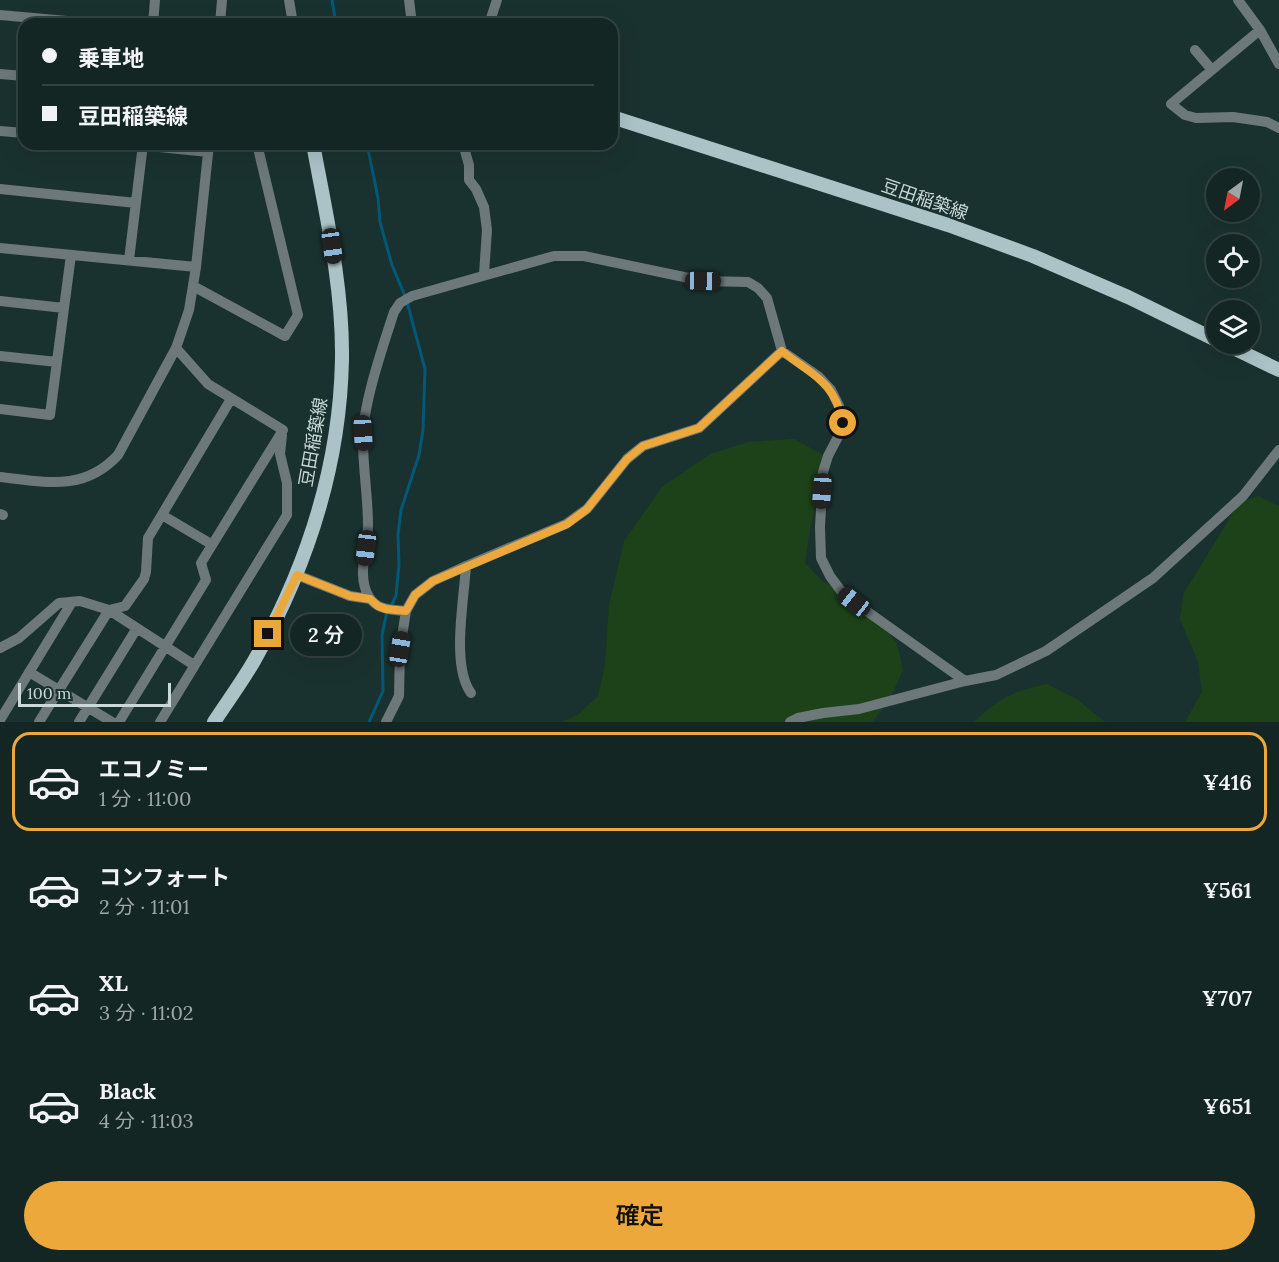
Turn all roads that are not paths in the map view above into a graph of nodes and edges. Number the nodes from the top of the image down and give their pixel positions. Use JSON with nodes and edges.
{"nodes":[{"id":1,"x":155,"y":0,"type":"edge"},
{"id":2,"x":222,"y":0,"type":"edge"},
{"id":3,"x":289,"y":0,"type":"edge"},
{"id":4,"x":409,"y":0,"type":"edge"},
{"id":5,"x":497,"y":0,"type":"edge"},
{"id":6,"x":1238,"y":0,"type":"edge"},
{"id":7,"x":0,"y":15,"type":"edge"},
{"id":8,"x":33,"y":18,"type":"edge"},
{"id":9,"x":154,"y":18,"type":"edge"},
{"id":10,"x":220,"y":18,"type":"edge"},
{"id":11,"x":292,"y":18,"type":"edge"},
{"id":12,"x":411,"y":18,"type":"edge"},
{"id":13,"x":491,"y":18,"type":"edge"},
{"id":14,"x":1260,"y":30,"type":"junction"},
{"id":15,"x":1195,"y":50,"type":"dead end"},
{"id":16,"x":1279,"y":64,"type":"edge"},
{"id":17,"x":1212,"y":70,"type":"junction"},
{"id":18,"x":0,"y":74,"type":"edge"},
{"id":19,"x":18,"y":76,"type":"edge"},
{"id":20,"x":618,"y":119,"type":"edge"},
{"id":21,"x":1279,"y":128,"type":"edge"},
{"id":22,"x":0,"y":131,"type":"edge"},
{"id":23,"x":18,"y":133,"type":"edge"},
{"id":24,"x":142,"y":150,"type":"edge"},
{"id":25,"x":208,"y":150,"type":"edge"},
{"id":26,"x":257,"y":150,"type":"edge"},
{"id":27,"x":314,"y":150,"type":"edge"},
{"id":28,"x":465,"y":150,"type":"edge"},
{"id":29,"x":0,"y":189,"type":"edge"},
{"id":30,"x":136,"y":203,"type":"junction"},
{"id":31,"x":0,"y":248,"type":"edge"},
{"id":32,"x":71,"y":255,"type":"junction"},
{"id":33,"x":129,"y":260,"type":"junction"},
{"id":34,"x":196,"y":267,"type":"junction"},
{"id":35,"x":484,"y":274,"type":"junction"},
{"id":36,"x":193,"y":286,"type":"junction"},
{"id":37,"x":0,"y":301,"type":"edge"},
{"id":38,"x":64,"y":308,"type":"junction"},
{"id":39,"x":1206,"y":335,"type":"edge"},
{"id":40,"x":176,"y":348,"type":"junction"},
{"id":41,"x":782,"y":351,"type":"junction"},
{"id":42,"x":1246,"y":354,"type":"edge"},
{"id":43,"x":0,"y":356,"type":"edge"},
{"id":44,"x":57,"y":362,"type":"junction"},
{"id":45,"x":1279,"y":370,"type":"edge"},
{"id":46,"x":231,"y":399,"type":"junction"},
{"id":47,"x":0,"y":409,"type":"edge"},
{"id":48,"x":283,"y":430,"type":"junction"},
{"id":49,"x":1279,"y":450,"type":"edge"},
{"id":50,"x":0,"y":477,"type":"edge"},
{"id":51,"x":162,"y":515,"type":"junction"},
{"id":52,"x":211,"y":544,"type":"junction"},
{"id":53,"x":466,"y":566,"type":"junction"},
{"id":54,"x":297,"y":575,"type":"junction"},
{"id":55,"x":370,"y":599,"type":"junction"},
{"id":56,"x":72,"y":602,"type":"junction"},
{"id":57,"x":110,"y":610,"type":"junction"},
{"id":58,"x":406,"y":611,"type":"junction"},
{"id":59,"x":137,"y":628,"type":"junction"},
{"id":60,"x":0,"y":645,"type":"edge"},
{"id":61,"x":165,"y":647,"type":"junction"},
{"id":62,"x":194,"y":665,"type":"junction"},
{"id":63,"x":29,"y":672,"type":"junction"},
{"id":64,"x":965,"y":681,"type":"junction"},
{"id":65,"x":59,"y":689,"type":"junction"},
{"id":66,"x":471,"y":693,"type":"dead end"},
{"id":67,"x":88,"y":707,"type":"junction"},
{"id":68,"x":0,"y":720,"type":"edge"},
{"id":69,"x":39,"y":722,"type":"edge"},
{"id":70,"x":79,"y":722,"type":"edge"},
{"id":71,"x":112,"y":722,"type":"edge"},
{"id":72,"x":119,"y":722,"type":"edge"},
{"id":73,"x":160,"y":722,"type":"edge"},
{"id":74,"x":214,"y":722,"type":"edge"},
{"id":75,"x":386,"y":722,"type":"edge"},
{"id":76,"x":790,"y":722,"type":"edge"}],
"edges":[{"from":1,"to":9,"type":"street"},
{"from":2,"to":10,"type":"street"},
{"from":3,"to":11,"type":"street"},
{"from":4,"to":12,"type":"street"},
{"from":5,"to":13,"type":"street"},
{"from":6,"to":14,"type":"street"},
{"from":7,"to":8,"type":"street"},
{"from":14,"to":16,"type":"street"},
{"from":14,"to":17,"type":"street"},
{"from":15,"to":17,"type":"street"},
{"from":17,"to":21,"type":"street"},
{"from":18,"to":19,"type":"street"},
{"from":20,"to":39,"type":"main road","name":"豆田稲築線"},
{"from":22,"to":23,"type":"street"},
{"from":24,"to":30,"type":"street"},
{"from":25,"to":34,"type":"street"},
{"from":26,"to":36,"type":"street"},
{"from":27,"to":54,"type":"main road","name":"豆田稲築線"},
{"from":28,"to":35,"type":"street"},
{"from":29,"to":30,"type":"street"},
{"from":30,"to":33,"type":"street"},
{"from":31,"to":32,"type":"street"},
{"from":32,"to":33,"type":"street"},
{"from":32,"to":38,"type":"street"},
{"from":33,"to":34,"type":"street"},
{"from":34,"to":36,"type":"street"},
{"from":35,"to":41,"type":"street"},
{"from":35,"to":55,"type":"street"},
{"from":36,"to":40,"type":"street"},
{"from":37,"to":38,"type":"street"},
{"from":38,"to":44,"type":"street"},
{"from":40,"to":46,"type":"street"},
{"from":40,"to":50,"type":"street"},
{"from":41,"to":53,"type":"street"},
{"from":41,"to":64,"type":"street"},
{"from":42,"to":45,"type":"main road"},
{"from":43,"to":44,"type":"street"},
{"from":44,"to":47,"type":"street"},
{"from":46,"to":48,"type":"street"},
{"from":46,"to":51,"type":"street"},
{"from":48,"to":52,"type":"street"},
{"from":48,"to":62,"type":"street"},
{"from":49,"to":64,"type":"street"},
{"from":51,"to":52,"type":"street"},
{"from":51,"to":57,"type":"street"},
{"from":52,"to":61,"type":"street"},
{"from":53,"to":58,"type":"street"},
{"from":53,"to":66,"type":"street"},
{"from":54,"to":55,"type":"street"},
{"from":54,"to":74,"type":"main road","name":"豆田稲築線"},
{"from":55,"to":58,"type":"street"},
{"from":56,"to":57,"type":"street"},
{"from":56,"to":60,"type":"street"},
{"from":56,"to":63,"type":"street"},
{"from":57,"to":59,"type":"street"},
{"from":57,"to":65,"type":"street"},
{"from":58,"to":75,"type":"street"},
{"from":59,"to":61,"type":"street"},
{"from":59,"to":67,"type":"street"},
{"from":61,"to":62,"type":"street"},
{"from":61,"to":72,"type":"street"},
{"from":62,"to":73,"type":"street"},
{"from":63,"to":65,"type":"street"},
{"from":63,"to":68,"type":"street"},
{"from":64,"to":76,"type":"street"},
{"from":65,"to":67,"type":"street"},
{"from":65,"to":69,"type":"street"},
{"from":67,"to":70,"type":"street"},
{"from":67,"to":71,"type":"street"}]}
